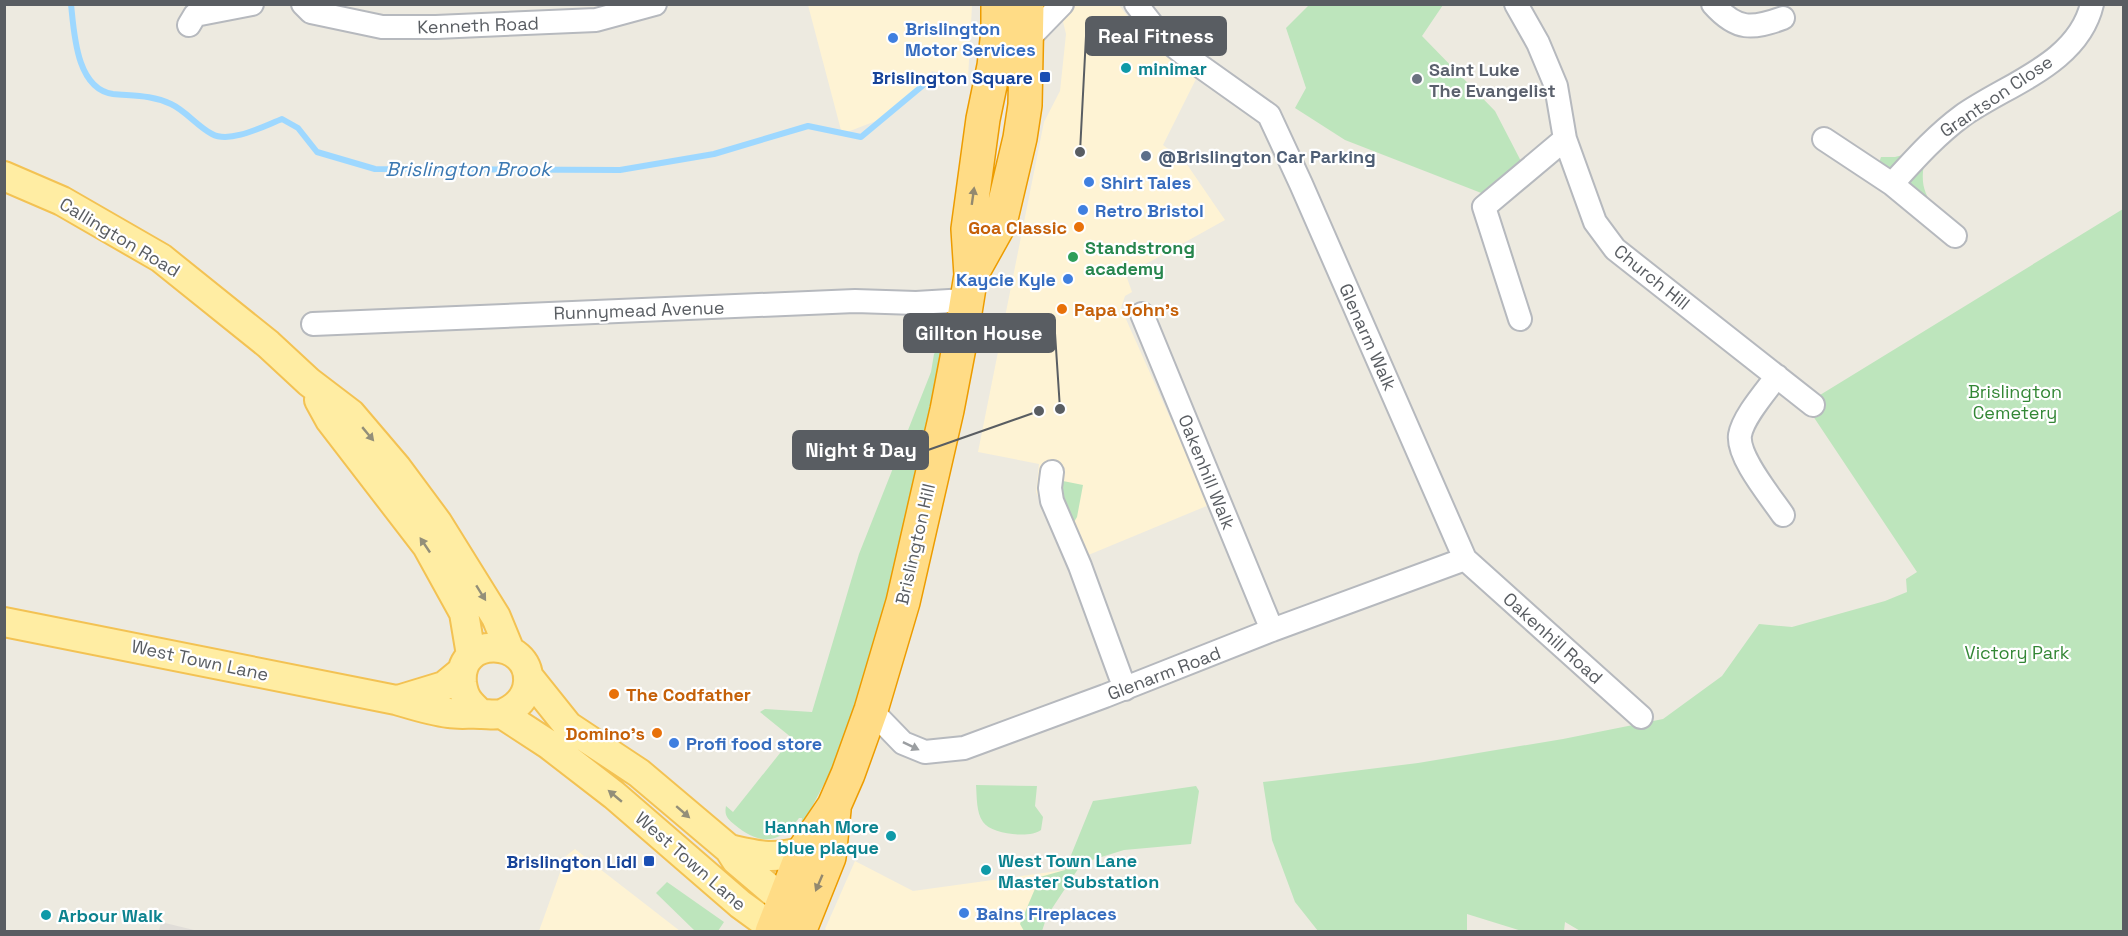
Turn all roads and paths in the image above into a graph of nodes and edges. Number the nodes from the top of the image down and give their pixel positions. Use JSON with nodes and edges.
{"nodes":[{"id":1,"x":252,"y":4,"type":"edge"},
{"id":2,"x":303,"y":4,"type":"edge"},
{"id":3,"x":655,"y":4,"type":"edge"},
{"id":4,"x":1062,"y":4,"type":"edge"},
{"id":5,"x":1136,"y":4,"type":"edge"},
{"id":6,"x":1516,"y":4,"type":"edge"},
{"id":7,"x":1713,"y":4,"type":"edge"},
{"id":8,"x":2092,"y":4,"type":"edge"},
{"id":9,"x":1008,"y":6,"type":"edge"},
{"id":10,"x":1783,"y":18,"type":"dead end"},
{"id":11,"x":189,"y":25,"type":"dead end"},
{"id":12,"x":1026,"y":40,"type":"junction"},
{"id":13,"x":1020,"y":138,"type":"junction"},
{"id":14,"x":1565,"y":139,"type":"junction"},
{"id":15,"x":1824,"y":139,"type":"dead end"},
{"id":16,"x":980,"y":142,"type":"junction"},
{"id":17,"x":4,"y":176,"type":"edge"},
{"id":18,"x":1892,"y":184,"type":"junction"},
{"id":19,"x":1955,"y":236,"type":"dead end"},
{"id":20,"x":968,"y":288,"type":"junction"},
{"id":21,"x":1142,"y":314,"type":"dead end"},
{"id":22,"x":1520,"y":319,"type":"dead end"},
{"id":23,"x":313,"y":324,"type":"dead end"},
{"id":24,"x":1777,"y":376,"type":"junction"},
{"id":25,"x":309,"y":382,"type":"junction"},
{"id":26,"x":1813,"y":405,"type":"dead end"},
{"id":27,"x":1052,"y":472,"type":"dead end"},
{"id":28,"x":1783,"y":515,"type":"dead end"},
{"id":29,"x":1465,"y":559,"type":"junction"},
{"id":30,"x":5,"y":623,"type":"edge"},
{"id":31,"x":1272,"y":630,"type":"junction"},
{"id":32,"x":510,"y":651,"type":"junction"},
{"id":33,"x":466,"y":664,"type":"junction"},
{"id":34,"x":528,"y":676,"type":"junction"},
{"id":35,"x":1125,"y":689,"type":"junction"},
{"id":36,"x":396,"y":700,"type":"junction"},
{"id":37,"x":871,"y":710,"type":"junction"},
{"id":38,"x":491,"y":714,"type":"junction"},
{"id":39,"x":1641,"y":717,"type":"dead end"},
{"id":40,"x":834,"y":806,"type":"junction"},
{"id":41,"x":729,"y":849,"type":"junction"},
{"id":42,"x":803,"y":852,"type":"junction"},
{"id":43,"x":785,"y":924,"type":"edge"}],
"edges":[{"from":1,"to":11,"type":"street"},
{"from":2,"to":3,"type":"street","name":"Kenneth Road"},
{"from":4,"to":12,"type":"street"},
{"from":5,"to":29,"type":"street","name":"Glenarm Walk"},
{"from":6,"to":14,"type":"street","name":"Church Hill"},
{"from":7,"to":10,"type":"street"},
{"from":8,"to":18,"type":"street","name":"Grantson Close"},
{"from":9,"to":12,"type":"highway","name":"Brislington Hill"},
{"from":9,"to":16,"type":"highway","name":"Brislington Hill"},
{"from":12,"to":13,"type":"highway","name":"Brislington Hill"},
{"from":13,"to":16,"type":"highway"},
{"from":13,"to":20,"type":"highway","name":"Brislington Hill"},
{"from":14,"to":22,"type":"street"},
{"from":14,"to":24,"type":"street","name":"Church Hill"},
{"from":15,"to":18,"type":"street"},
{"from":20,"to":16,"type":"highway","name":"Brislington Hill","one_way":true},
{"from":17,"to":25,"type":"main road","name":"Callington Road"},
{"from":18,"to":19,"type":"street"},
{"from":20,"to":23,"type":"street","name":"Runnymead Avenue"},
{"from":20,"to":37,"type":"highway","name":"Brislington Hill"},
{"from":21,"to":31,"type":"street","name":"Oakenhill Walk"},
{"from":24,"to":26,"type":"street","name":"Church Hill"},
{"from":24,"to":28,"type":"street"},
{"from":25,"to":32,"type":"main road","one_way":true},
{"from":33,"to":25,"type":"main road","one_way":true},
{"from":27,"to":35,"type":"street"},
{"from":29,"to":31,"type":"street","name":"Glenarm Road"},
{"from":29,"to":39,"type":"street","name":"Oakenhill Road"},
{"from":30,"to":36,"type":"main road","name":"West Town Lane"},
{"from":31,"to":35,"type":"street","name":"Glenarm Road"},
{"from":32,"to":33,"type":"main road"},
{"from":32,"to":34,"type":"main road"},
{"from":33,"to":36,"type":"main road","name":"West Town Lane"},
{"from":33,"to":38,"type":"main road"},
{"from":34,"to":38,"type":"main road"},
{"from":34,"to":41,"type":"main road","name":"West Town Lane","one_way":true},
{"from":37,"to":35,"type":"street","name":"Glenarm Road","one_way":true},
{"from":36,"to":38,"type":"main road","name":"West Town Lane"},
{"from":37,"to":40,"type":"highway","name":"Brislington Hill"},
{"from":43,"to":38,"type":"main road","name":"West Town Lane","one_way":true},
{"from":40,"to":42,"type":"highway","name":"Brislington Hill"},
{"from":40,"to":43,"type":"highway","name":"Brislington Hill","one_way":true},
{"from":41,"to":42,"type":"main road","name":"West Town Lane"},
{"from":41,"to":43,"type":"main road","name":"West Town Lane"},
{"from":42,"to":43,"type":"highway","name":"Brislington Hill"}]}
